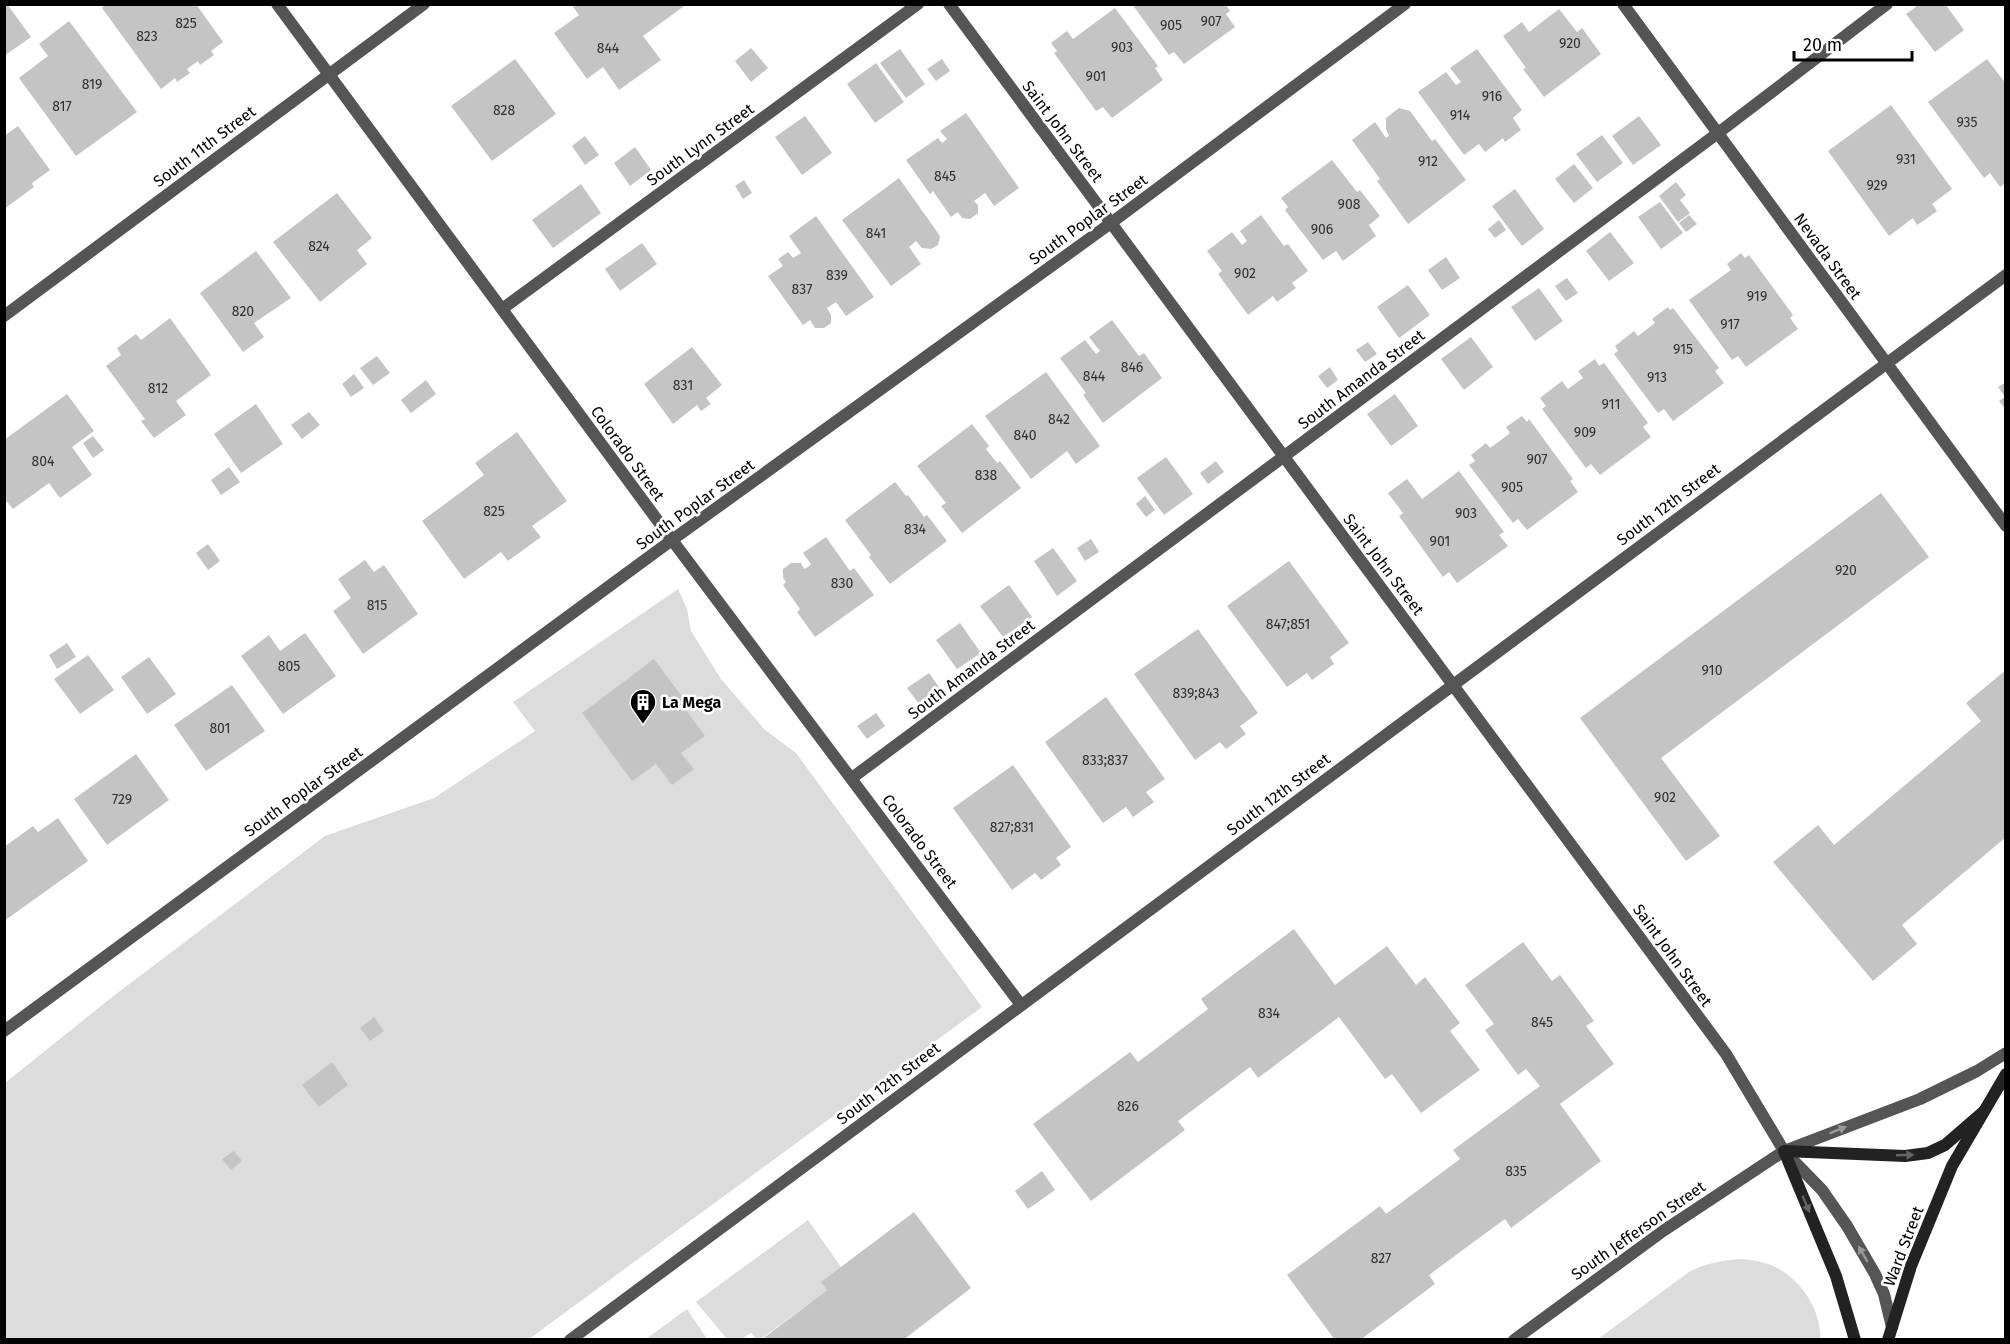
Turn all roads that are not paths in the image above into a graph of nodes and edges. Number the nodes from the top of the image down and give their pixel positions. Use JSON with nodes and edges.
{"nodes":[{"id":1,"x":277,"y":4,"type":"edge"},
{"id":2,"x":424,"y":4,"type":"edge"},
{"id":3,"x":918,"y":4,"type":"edge"},
{"id":4,"x":949,"y":4,"type":"edge"},
{"id":5,"x":1405,"y":4,"type":"edge"},
{"id":6,"x":1623,"y":4,"type":"edge"},
{"id":7,"x":1887,"y":4,"type":"edge"},
{"id":8,"x":328,"y":75,"type":"junction"},
{"id":9,"x":1718,"y":134,"type":"junction"},
{"id":10,"x":1110,"y":223,"type":"junction"},
{"id":11,"x":2006,"y":275,"type":"edge"},
{"id":12,"x":502,"y":309,"type":"junction"},
{"id":13,"x":4,"y":316,"type":"edge"},
{"id":14,"x":1886,"y":364,"type":"junction"},
{"id":15,"x":1284,"y":457,"type":"junction"},
{"id":16,"x":2006,"y":526,"type":"edge"},
{"id":17,"x":672,"y":540,"type":"junction"},
{"id":18,"x":1453,"y":684,"type":"junction"},
{"id":19,"x":852,"y":777,"type":"junction"},
{"id":20,"x":1021,"y":1005,"type":"junction"},
{"id":21,"x":4,"y":1031,"type":"edge"},
{"id":22,"x":2006,"y":1053,"type":"edge"},
{"id":23,"x":2006,"y":1074,"type":"edge"},
{"id":24,"x":1982,"y":1113,"type":"junction"},
{"id":25,"x":1784,"y":1151,"type":"junction"},
{"id":26,"x":1890,"y":1334,"type":"edge"},
{"id":27,"x":570,"y":1340,"type":"edge"},
{"id":28,"x":1514,"y":1340,"type":"edge"},
{"id":29,"x":1856,"y":1340,"type":"edge"}],
"edges":[{"from":1,"to":8,"type":"street","name":"Colorado Street"},
{"from":2,"to":8,"type":"street","name":"South 11th Street"},
{"from":3,"to":12,"type":"street","name":"South Lynn Street"},
{"from":4,"to":10,"type":"street","name":"Saint John Street"},
{"from":5,"to":10,"type":"street","name":"South Poplar Street"},
{"from":6,"to":9,"type":"street","name":"Nevada Street"},
{"from":7,"to":9,"type":"street","name":"South Amanda Street"},
{"from":8,"to":12,"type":"street","name":"Colorado Street"},
{"from":8,"to":13,"type":"street","name":"South 11th Street"},
{"from":9,"to":14,"type":"street","name":"Nevada Street"},
{"from":9,"to":15,"type":"street","name":"South Amanda Street"},
{"from":10,"to":15,"type":"street","name":"Saint John Street"},
{"from":10,"to":17,"type":"street","name":"South Poplar Street"},
{"from":11,"to":14,"type":"street","name":"South 12th Street"},
{"from":12,"to":17,"type":"street","name":"Colorado Street"},
{"from":14,"to":16,"type":"street","name":"Nevada Street"},
{"from":14,"to":18,"type":"street","name":"South 12th Street"},
{"from":15,"to":18,"type":"street","name":"Saint John Street"},
{"from":15,"to":19,"type":"street","name":"South Amanda Street"},
{"from":17,"to":19,"type":"street","name":"Colorado Street"},
{"from":17,"to":21,"type":"street","name":"South Poplar Street"},
{"from":18,"to":20,"type":"street","name":"South 12th Street"},
{"from":18,"to":25,"type":"street","name":"Saint John Street"},
{"from":19,"to":20,"type":"street","name":"Colorado Street"},
{"from":20,"to":27,"type":"street","name":"South 12th Street"},
{"from":25,"to":22,"type":"street","name":"South Jefferson Street","one_way":true},
{"from":23,"to":24,"type":"main road"},
{"from":25,"to":24,"type":"main road","one_way":true},
{"from":24,"to":26,"type":"main road","name":"Ward Street"},
{"from":26,"to":25,"type":"street","name":"Saint John Street","one_way":true},
{"from":25,"to":28,"type":"street","name":"South Jefferson Street"},
{"from":25,"to":29,"type":"main road","one_way":true}]}
